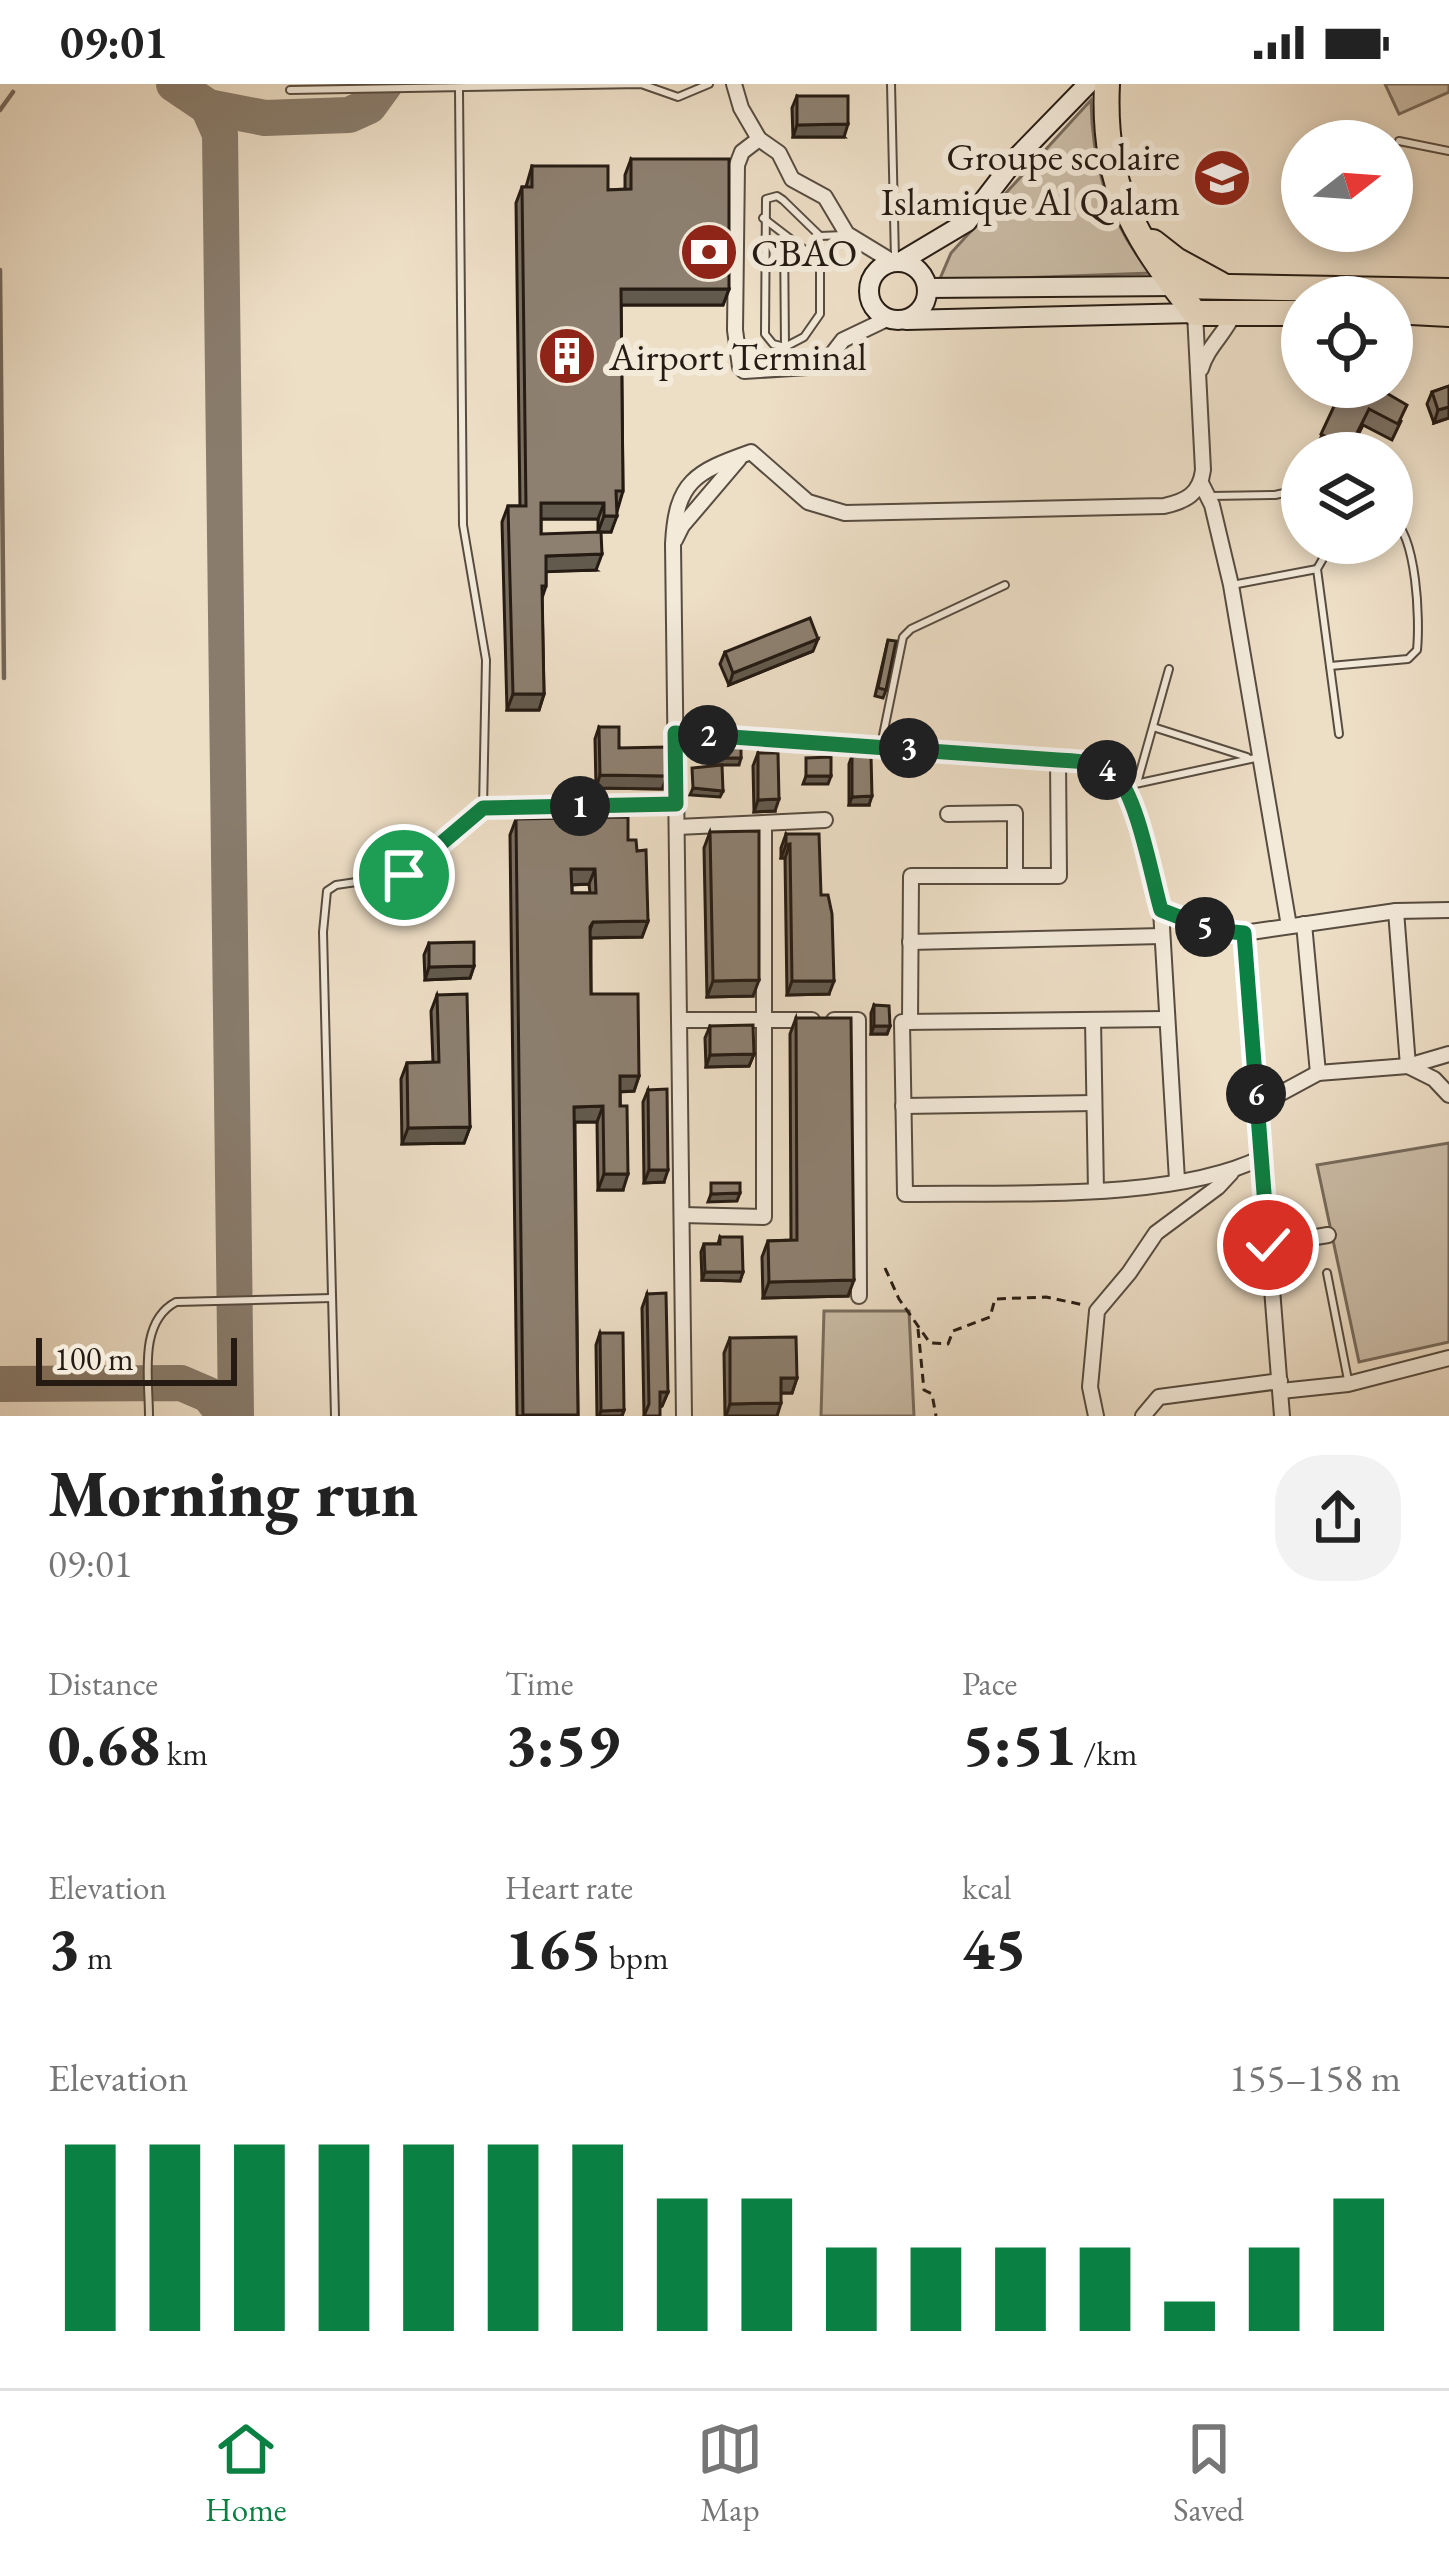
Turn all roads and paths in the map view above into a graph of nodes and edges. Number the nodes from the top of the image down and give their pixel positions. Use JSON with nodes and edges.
{"nodes":[{"id":1,"x":709,"y":84,"type":"edge"},
{"id":2,"x":734,"y":84,"type":"edge"},
{"id":3,"x":891,"y":84,"type":"edge"},
{"id":4,"x":1104,"y":87,"type":"edge"},
{"id":5,"x":455,"y":88,"type":"edge"},
{"id":6,"x":691,"y":88,"type":"edge"},
{"id":7,"x":290,"y":90,"type":"dead end"},
{"id":8,"x":759,"y":139,"type":"junction"},
{"id":9,"x":1413,"y":144,"type":"edge"},
{"id":10,"x":1449,"y":151,"type":"edge"},
{"id":11,"x":764,"y":218,"type":"junction"},
{"id":12,"x":1137,"y":229,"type":"junction"},
{"id":13,"x":784,"y":235,"type":"junction"},
{"id":14,"x":847,"y":235,"type":"junction"},
{"id":15,"x":896,"y":262,"type":"junction"},
{"id":16,"x":1175,"y":286,"type":"junction"},
{"id":17,"x":1222,"y":286,"type":"junction"},
{"id":18,"x":927,"y":288,"type":"junction"},
{"id":19,"x":1449,"y":291,"type":"edge"},
{"id":20,"x":1413,"y":312,"type":"edge"},
{"id":21,"x":1195,"y":313,"type":"junction"},
{"id":22,"x":1234,"y":313,"type":"junction"},
{"id":23,"x":1281,"y":313,"type":"edge"},
{"id":24,"x":1449,"y":314,"type":"edge"},
{"id":25,"x":897,"y":319,"type":"junction"},
{"id":26,"x":785,"y":347,"type":"junction"},
{"id":27,"x":786,"y":369,"type":"junction"},
{"id":28,"x":1198,"y":380,"type":"junction"},
{"id":29,"x":742,"y":456,"type":"junction"},
{"id":30,"x":1204,"y":490,"type":"junction"},
{"id":31,"x":1281,"y":494,"type":"edge"},
{"id":32,"x":673,"y":544,"type":"junction"},
{"id":33,"x":1320,"y":564,"type":"edge"},
{"id":34,"x":1412,"y":564,"type":"edge"},
{"id":35,"x":1317,"y":569,"type":"junction"},
{"id":36,"x":1005,"y":585,"type":"dead end"},
{"id":37,"x":1231,"y":585,"type":"junction"},
{"id":38,"x":1330,"y":666,"type":"junction"},
{"id":39,"x":1169,"y":669,"type":"dead end"},
{"id":40,"x":1153,"y":728,"type":"junction"},
{"id":41,"x":675,"y":733,"type":"junction"},
{"id":42,"x":1339,"y":734,"type":"dead end"},
{"id":43,"x":881,"y":746,"type":"junction"},
{"id":44,"x":1256,"y":758,"type":"junction"},
{"id":45,"x":1058,"y":760,"type":"junction"},
{"id":46,"x":1130,"y":785,"type":"junction"},
{"id":47,"x":676,"y":804,"type":"junction"},
{"id":48,"x":483,"y":808,"type":"junction"},
{"id":49,"x":948,"y":814,"type":"dead end"},
{"id":50,"x":825,"y":820,"type":"dead end"},
{"id":51,"x":764,"y":823,"type":"junction"},
{"id":52,"x":677,"y":827,"type":"junction"},
{"id":53,"x":1015,"y":876,"type":"junction"},
{"id":54,"x":1161,"y":910,"type":"junction"},
{"id":55,"x":1449,"y":910,"type":"edge"},
{"id":56,"x":1396,"y":911,"type":"junction"},
{"id":57,"x":1297,"y":925,"type":"junction"},
{"id":58,"x":1244,"y":933,"type":"junction"},
{"id":59,"x":1162,"y":936,"type":"junction"},
{"id":60,"x":910,"y":942,"type":"junction"},
{"id":61,"x":1167,"y":1018,"type":"junction"},
{"id":62,"x":679,"y":1020,"type":"junction"},
{"id":63,"x":764,"y":1020,"type":"junction"},
{"id":64,"x":1093,"y":1020,"type":"junction"},
{"id":65,"x":910,"y":1022,"type":"junction"},
{"id":66,"x":1449,"y":1054,"type":"edge"},
{"id":67,"x":1408,"y":1066,"type":"junction"},
{"id":68,"x":1318,"y":1073,"type":"junction"},
{"id":69,"x":1449,"y":1095,"type":"edge"},
{"id":70,"x":1094,"y":1103,"type":"junction"},
{"id":71,"x":903,"y":1106,"type":"junction"},
{"id":72,"x":1257,"y":1106,"type":"junction"},
{"id":73,"x":1263,"y":1157,"type":"junction"},
{"id":74,"x":1231,"y":1173,"type":"junction"},
{"id":75,"x":1177,"y":1180,"type":"junction"},
{"id":76,"x":1096,"y":1191,"type":"junction"},
{"id":77,"x":682,"y":1215,"type":"junction"},
{"id":78,"x":1328,"y":1234,"type":"dead end"},
{"id":79,"x":1268,"y":1245,"type":"junction"},
{"id":80,"x":885,"y":1268,"type":"dead end"},
{"id":81,"x":1327,"y":1274,"type":"dead end"},
{"id":82,"x":859,"y":1296,"type":"edge"},
{"id":83,"x":332,"y":1298,"type":"junction"},
{"id":84,"x":1097,"y":1311,"type":"junction"},
{"id":85,"x":918,"y":1327,"type":"junction"},
{"id":86,"x":1449,"y":1358,"type":"edge"},
{"id":87,"x":1348,"y":1384,"type":"junction"},
{"id":88,"x":1280,"y":1386,"type":"junction"},
{"id":89,"x":149,"y":1416,"type":"edge"},
{"id":90,"x":334,"y":1416,"type":"edge"},
{"id":91,"x":684,"y":1416,"type":"edge"},
{"id":92,"x":936,"y":1416,"type":"edge"},
{"id":93,"x":1096,"y":1416,"type":"edge"},
{"id":94,"x":1144,"y":1416,"type":"edge"},
{"id":95,"x":1282,"y":1416,"type":"edge"}],
"edges":[{"from":1,"to":6,"type":"lane"},
{"from":2,"to":8,"type":"street"},
{"from":3,"to":15,"type":"lane"},
{"from":4,"to":12,"type":"highway"},
{"from":4,"to":15,"type":"street"},
{"from":5,"to":6,"type":"lane"},
{"from":5,"to":7,"type":"lane"},
{"from":5,"to":48,"type":"lane"},
{"from":8,"to":14,"type":"street"},
{"from":8,"to":27,"type":"street"},
{"from":9,"to":10,"type":"lane"},
{"from":11,"to":13,"type":"lane"},
{"from":11,"to":14,"type":"lane"},
{"from":11,"to":26,"type":"lane"},
{"from":12,"to":16,"type":"highway"},
{"from":12,"to":17,"type":"highway"},
{"from":13,"to":26,"type":"lane"},
{"from":13,"to":26,"type":"lane"},
{"from":14,"to":15,"type":"street"},
{"from":15,"to":18,"type":"street"},
{"from":15,"to":25,"type":"street"},
{"from":16,"to":17,"type":"highway"},
{"from":16,"to":18,"type":"street"},
{"from":16,"to":21,"type":"highway"},
{"from":17,"to":19,"type":"highway"},
{"from":17,"to":22,"type":"highway"},
{"from":18,"to":25,"type":"street"},
{"from":20,"to":24,"type":"highway"},
{"from":21,"to":22,"type":"highway"},
{"from":21,"to":25,"type":"street"},
{"from":21,"to":28,"type":"street"},
{"from":22,"to":23,"type":"highway"},
{"from":22,"to":28,"type":"street"},
{"from":25,"to":27,"type":"street"},
{"from":26,"to":27,"type":"lane"},
{"from":28,"to":30,"type":"street"},
{"from":29,"to":30,"type":"street"},
{"from":29,"to":32,"type":"street"},
{"from":29,"to":32,"type":"street"},
{"from":30,"to":31,"type":"lane"},
{"from":30,"to":37,"type":"street"},
{"from":32,"to":41,"type":"street"},
{"from":33,"to":35,"type":"lane"},
{"from":34,"to":38,"type":"lane"},
{"from":35,"to":37,"type":"lane"},
{"from":35,"to":38,"type":"lane"},
{"from":36,"to":43,"type":"lane"},
{"from":37,"to":44,"type":"street"},
{"from":38,"to":42,"type":"lane"},
{"from":39,"to":40,"type":"lane"},
{"from":40,"to":44,"type":"lane"},
{"from":40,"to":46,"type":"lane"},
{"from":41,"to":43,"type":"street"},
{"from":41,"to":47,"type":"street"},
{"from":43,"to":45,"type":"street"},
{"from":44,"to":46,"type":"lane"},
{"from":44,"to":57,"type":"street"},
{"from":45,"to":46,"type":"street"},
{"from":45,"to":53,"type":"street"},
{"from":46,"to":54,"type":"street"},
{"from":47,"to":48,"type":"lane"},
{"from":47,"to":52,"type":"street"},
{"from":48,"to":83,"type":"lane"},
{"from":49,"to":53,"type":"street"},
{"from":50,"to":51,"type":"street"},
{"from":51,"to":52,"type":"street"},
{"from":51,"to":63,"type":"street"},
{"from":52,"to":62,"type":"street"},
{"from":53,"to":60,"type":"street"},
{"from":54,"to":58,"type":"street"},
{"from":54,"to":59,"type":"street"},
{"from":55,"to":56,"type":"street"},
{"from":56,"to":57,"type":"street"},
{"from":56,"to":67,"type":"street"},
{"from":57,"to":58,"type":"street"},
{"from":57,"to":68,"type":"street"},
{"from":58,"to":72,"type":"street"},
{"from":59,"to":60,"type":"street"},
{"from":59,"to":61,"type":"street"},
{"from":60,"to":65,"type":"street"},
{"from":61,"to":64,"type":"street"},
{"from":61,"to":75,"type":"street"},
{"from":62,"to":63,"type":"street"},
{"from":62,"to":77,"type":"street"},
{"from":63,"to":77,"type":"street"},
{"from":63,"to":82,"type":"street"},
{"from":64,"to":65,"type":"street"},
{"from":64,"to":70,"type":"street"},
{"from":65,"to":71,"type":"street"},
{"from":66,"to":67,"type":"street"},
{"from":67,"to":68,"type":"street"},
{"from":67,"to":69,"type":"street"},
{"from":68,"to":72,"type":"street"},
{"from":70,"to":71,"type":"street"},
{"from":70,"to":76,"type":"street"},
{"from":71,"to":76,"type":"street"},
{"from":72,"to":73,"type":"street"},
{"from":73,"to":74,"type":"street"},
{"from":73,"to":79,"type":"street"},
{"from":74,"to":75,"type":"street"},
{"from":74,"to":84,"type":"street"},
{"from":75,"to":76,"type":"street"},
{"from":77,"to":91,"type":"street"},
{"from":78,"to":79,"type":"street"},
{"from":79,"to":88,"type":"street"},
{"from":80,"to":85,"type":"path"},
{"from":81,"to":87,"type":"lane"},
{"from":83,"to":89,"type":"lane"},
{"from":83,"to":90,"type":"lane"},
{"from":84,"to":85,"type":"path"},
{"from":84,"to":93,"type":"street"},
{"from":85,"to":92,"type":"path"},
{"from":86,"to":87,"type":"street"},
{"from":87,"to":88,"type":"street"},
{"from":88,"to":94,"type":"street"},
{"from":88,"to":95,"type":"street"}]}
